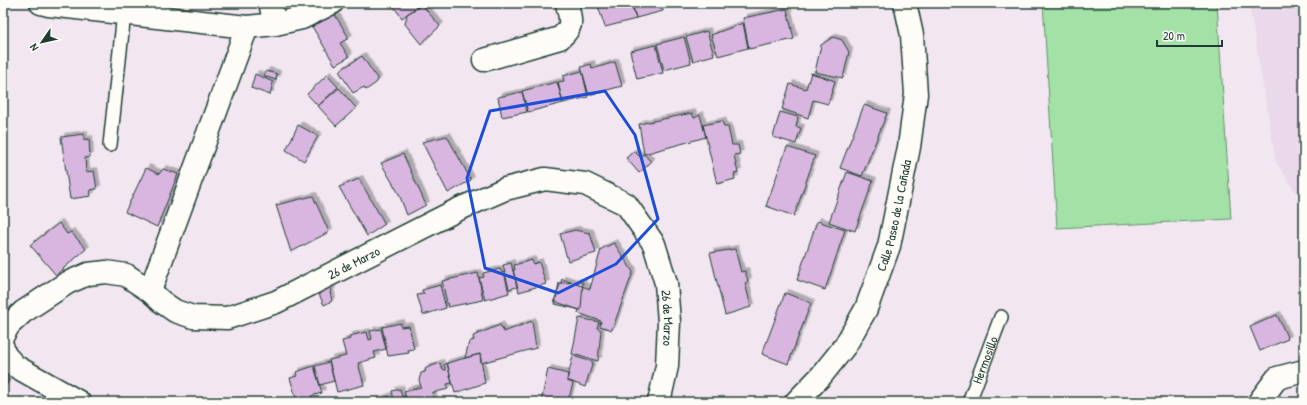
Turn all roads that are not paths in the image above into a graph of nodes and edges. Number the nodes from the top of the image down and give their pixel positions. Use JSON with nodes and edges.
{"nodes":[{"id":1,"x":41,"y":3,"type":"edge"},
{"id":2,"x":270,"y":3,"type":"edge"},
{"id":3,"x":332,"y":3,"type":"edge"},
{"id":4,"x":567,"y":3,"type":"edge"},
{"id":5,"x":905,"y":3,"type":"edge"},
{"id":6,"x":121,"y":8,"type":"edge"},
{"id":7,"x":274,"y":24,"type":"junction"},
{"id":8,"x":247,"y":27,"type":"junction"},
{"id":9,"x":484,"y":60,"type":"dead end"},
{"id":10,"x":110,"y":145,"type":"dead end"},
{"id":11,"x":150,"y":291,"type":"junction"},
{"id":12,"x":1001,"y":317,"type":"dead end"},
{"id":13,"x":3,"y":335,"type":"edge"},
{"id":14,"x":3,"y":348,"type":"edge"},
{"id":15,"x":1304,"y":371,"type":"edge"},
{"id":16,"x":79,"y":402,"type":"edge"},
{"id":17,"x":659,"y":402,"type":"edge"},
{"id":18,"x":796,"y":402,"type":"edge"},
{"id":19,"x":969,"y":402,"type":"edge"},
{"id":20,"x":1259,"y":402,"type":"edge"}],
"edges":[{"from":1,"to":6,"type":"street"},
{"from":2,"to":7,"type":"street"},
{"from":3,"to":7,"type":"street"},
{"from":4,"to":9,"type":"street"},
{"from":5,"to":18,"type":"street","name":"Calle Paseo de la Cañada"},
{"from":6,"to":8,"type":"street"},
{"from":6,"to":10,"type":"lane"},
{"from":7,"to":8,"type":"street"},
{"from":8,"to":11,"type":"street"},
{"from":11,"to":13,"type":"street","name":"26 de Marzo"},
{"from":11,"to":17,"type":"street","name":"26 de Marzo"},
{"from":12,"to":19,"type":"lane","name":"Hermosillo"},
{"from":14,"to":16,"type":"street"},
{"from":15,"to":20,"type":"street"}]}
